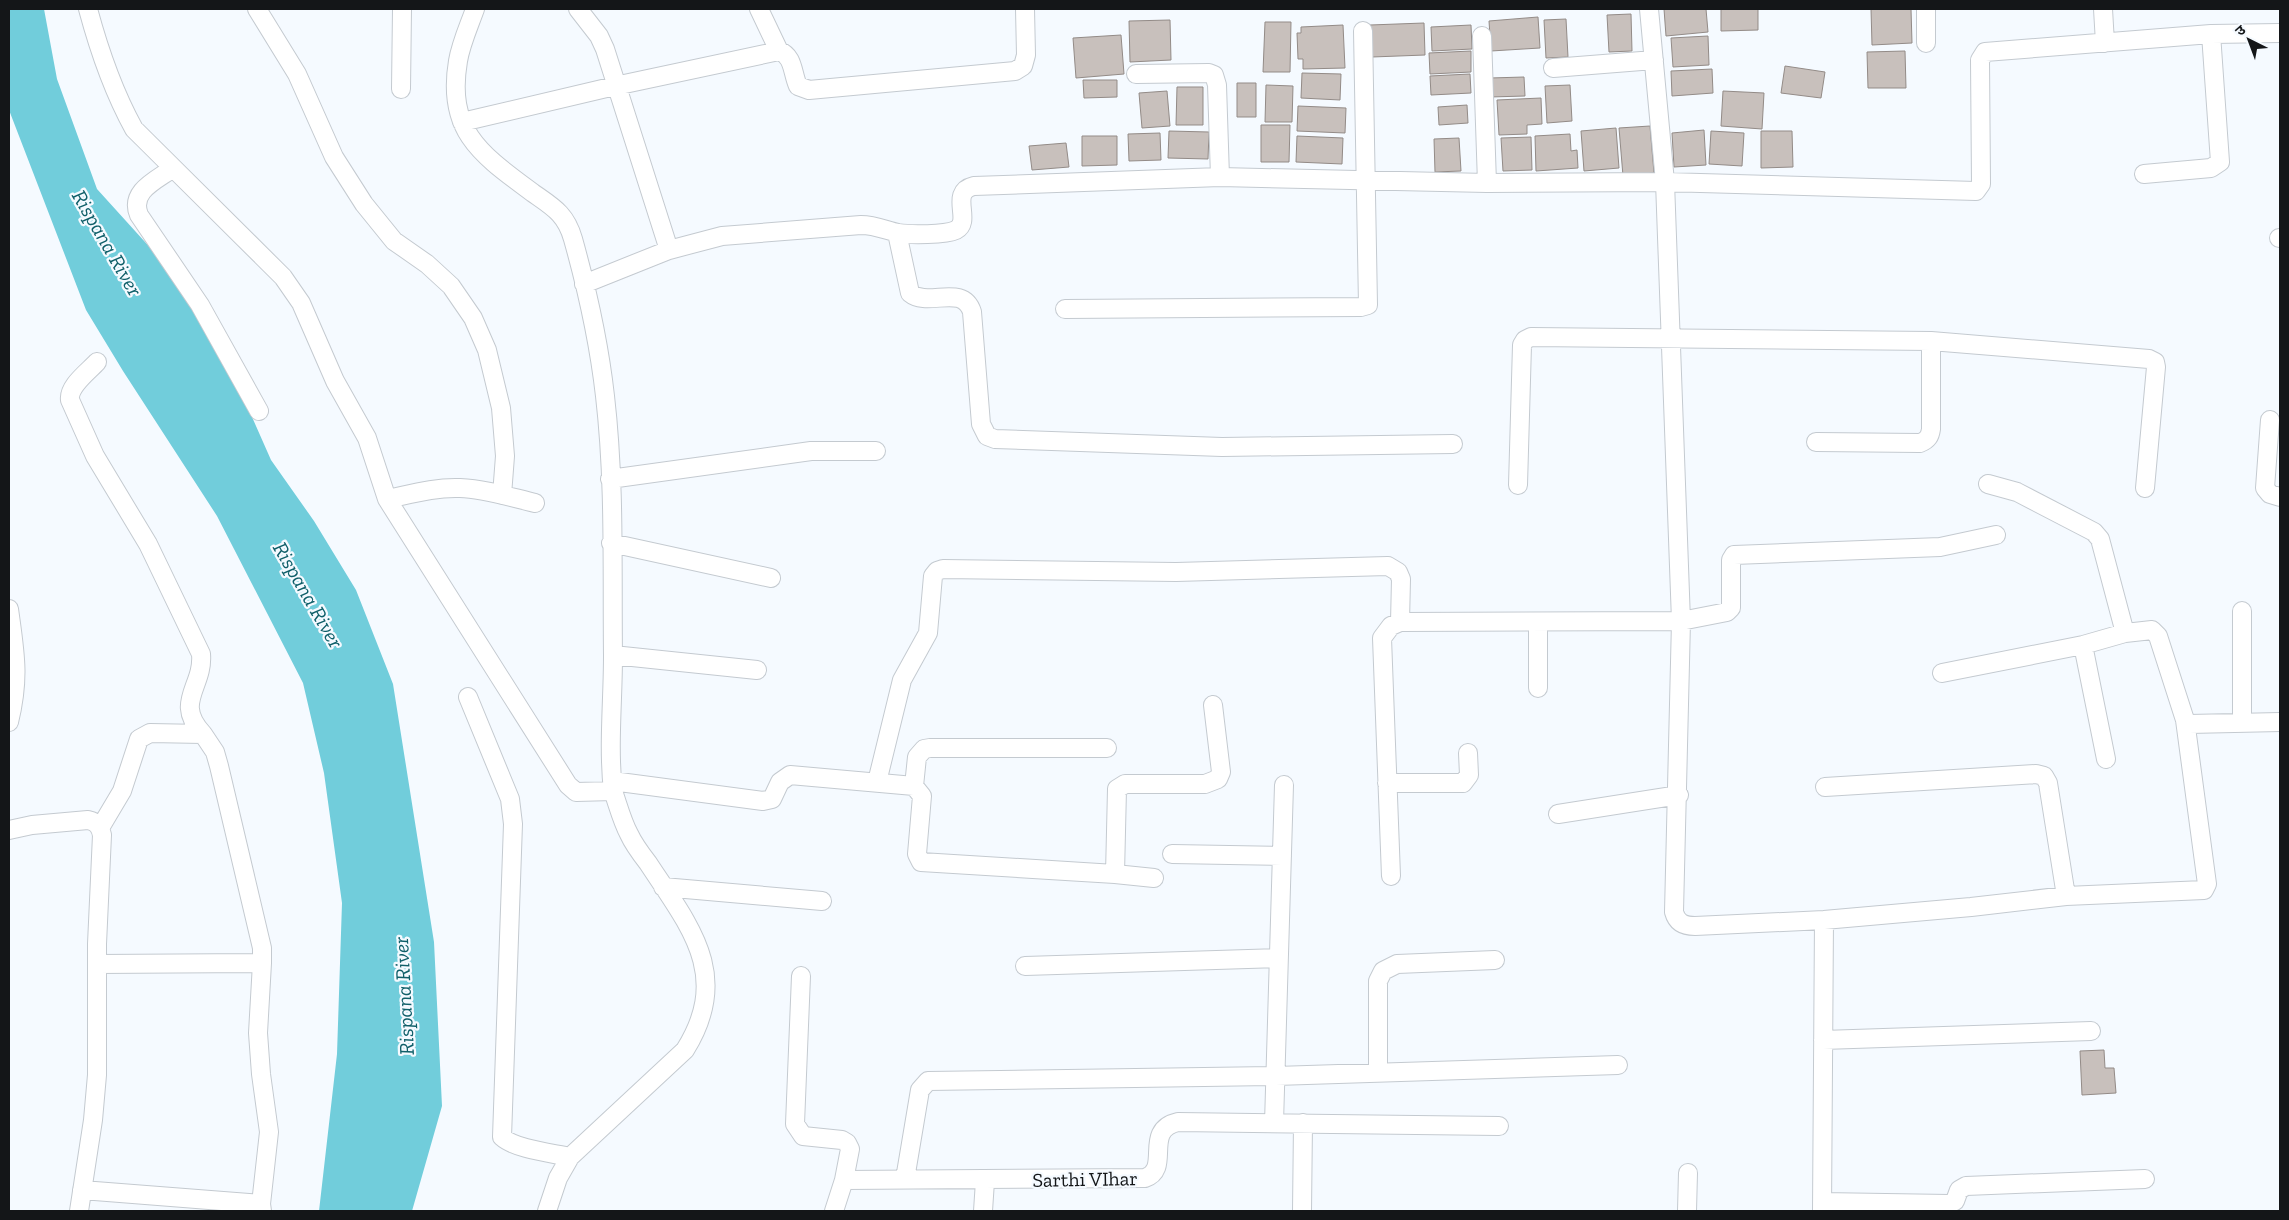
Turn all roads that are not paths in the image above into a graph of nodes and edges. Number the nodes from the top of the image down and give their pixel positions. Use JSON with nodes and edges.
{"nodes":[{"id":1,"x":88,"y":9,"type":"edge"},
{"id":2,"x":257,"y":9,"type":"edge"},
{"id":3,"x":402,"y":9,"type":"edge"},
{"id":4,"x":475,"y":9,"type":"edge"},
{"id":5,"x":578,"y":9,"type":"edge"},
{"id":6,"x":759,"y":9,"type":"edge"},
{"id":7,"x":1026,"y":9,"type":"edge"},
{"id":8,"x":1649,"y":9,"type":"edge"},
{"id":9,"x":1926,"y":9,"type":"edge"},
{"id":10,"x":2103,"y":9,"type":"edge"},
{"id":11,"x":1363,"y":31,"type":"dead end"},
{"id":12,"x":2280,"y":33,"type":"edge"},
{"id":13,"x":2212,"y":34,"type":"junction"},
{"id":14,"x":1482,"y":36,"type":"dead end"},
{"id":15,"x":1926,"y":43,"type":"dead end"},
{"id":16,"x":2105,"y":43,"type":"junction"},
{"id":17,"x":779,"y":50,"type":"junction"},
{"id":18,"x":1654,"y":60,"type":"junction"},
{"id":19,"x":1553,"y":68,"type":"dead end"},
{"id":20,"x":1136,"y":74,"type":"dead end"},
{"id":21,"x":615,"y":86,"type":"junction"},
{"id":22,"x":401,"y":88,"type":"dead end"},
{"id":23,"x":462,"y":122,"type":"junction"},
{"id":24,"x":173,"y":168,"type":"junction"},
{"id":25,"x":2144,"y":174,"type":"dead end"},
{"id":26,"x":1220,"y":177,"type":"junction"},
{"id":27,"x":1365,"y":180,"type":"junction"},
{"id":28,"x":1665,"y":182,"type":"junction"},
{"id":29,"x":1487,"y":183,"type":"junction"},
{"id":30,"x":897,"y":233,"type":"junction"},
{"id":31,"x":669,"y":250,"type":"junction"},
{"id":32,"x":584,"y":284,"type":"junction"},
{"id":33,"x":1065,"y":309,"type":"dead end"},
{"id":34,"x":1669,"y":339,"type":"junction"},
{"id":35,"x":1931,"y":341,"type":"junction"},
{"id":36,"x":96,"y":362,"type":"dead end"},
{"id":37,"x":259,"y":412,"type":"dead end"},
{"id":38,"x":2270,"y":420,"type":"dead end"},
{"id":39,"x":1816,"y":442,"type":"dead end"},
{"id":40,"x":1453,"y":444,"type":"dead end"},
{"id":41,"x":876,"y":451,"type":"dead end"},
{"id":42,"x":610,"y":479,"type":"junction"},
{"id":43,"x":1988,"y":484,"type":"dead end"},
{"id":44,"x":1518,"y":485,"type":"dead end"},
{"id":45,"x":2145,"y":488,"type":"dead end"},
{"id":46,"x":502,"y":495,"type":"junction"},
{"id":47,"x":2280,"y":497,"type":"edge"},
{"id":48,"x":388,"y":499,"type":"junction"},
{"id":49,"x":535,"y":503,"type":"dead end"},
{"id":50,"x":1996,"y":535,"type":"dead end"},
{"id":51,"x":611,"y":543,"type":"junction"},
{"id":52,"x":771,"y":578,"type":"dead end"},
{"id":53,"x":9,"y":609,"type":"edge"},
{"id":54,"x":2242,"y":611,"type":"dead end"},
{"id":55,"x":1681,"y":621,"type":"junction"},
{"id":56,"x":1400,"y":622,"type":"junction"},
{"id":57,"x":1538,"y":622,"type":"junction"},
{"id":58,"x":2125,"y":633,"type":"junction"},
{"id":59,"x":2083,"y":645,"type":"junction"},
{"id":60,"x":613,"y":655,"type":"junction"},
{"id":61,"x":757,"y":670,"type":"dead end"},
{"id":62,"x":1942,"y":673,"type":"dead end"},
{"id":63,"x":1538,"y":688,"type":"dead end"},
{"id":64,"x":468,"y":697,"type":"dead end"},
{"id":65,"x":1213,"y":705,"type":"dead end"},
{"id":66,"x":2185,"y":720,"type":"junction"},
{"id":67,"x":9,"y":722,"type":"edge"},
{"id":68,"x":2280,"y":722,"type":"edge"},
{"id":69,"x":2242,"y":723,"type":"junction"},
{"id":70,"x":203,"y":734,"type":"junction"},
{"id":71,"x":1108,"y":748,"type":"dead end"},
{"id":72,"x":1468,"y":753,"type":"dead end"},
{"id":73,"x":2106,"y":759,"type":"dead end"},
{"id":74,"x":878,"y":782,"type":"junction"},
{"id":75,"x":1387,"y":783,"type":"junction"},
{"id":76,"x":1284,"y":785,"type":"dead end"},
{"id":77,"x":613,"y":786,"type":"junction"},
{"id":78,"x":914,"y":786,"type":"junction"},
{"id":79,"x":1825,"y":787,"type":"dead end"},
{"id":80,"x":1678,"y":796,"type":"junction"},
{"id":81,"x":1558,"y":814,"type":"dead end"},
{"id":82,"x":100,"y":828,"type":"junction"},
{"id":83,"x":9,"y":830,"type":"edge"},
{"id":84,"x":1172,"y":854,"type":"dead end"},
{"id":85,"x":1282,"y":856,"type":"junction"},
{"id":86,"x":1115,"y":874,"type":"junction"},
{"id":87,"x":1391,"y":876,"type":"dead end"},
{"id":88,"x":1154,"y":878,"type":"dead end"},
{"id":89,"x":663,"y":887,"type":"junction"},
{"id":90,"x":2066,"y":896,"type":"junction"},
{"id":91,"x":822,"y":901,"type":"dead end"},
{"id":92,"x":1824,"y":920,"type":"junction"},
{"id":93,"x":1278,"y":958,"type":"junction"},
{"id":94,"x":1495,"y":960,"type":"dead end"},
{"id":95,"x":262,"y":963,"type":"junction"},
{"id":96,"x":97,"y":964,"type":"junction"},
{"id":97,"x":1025,"y":966,"type":"dead end"},
{"id":98,"x":801,"y":976,"type":"dead end"},
{"id":99,"x":2091,"y":1031,"type":"dead end"},
{"id":100,"x":1823,"y":1040,"type":"junction"},
{"id":101,"x":1618,"y":1065,"type":"dead end"},
{"id":102,"x":1378,"y":1072,"type":"junction"},
{"id":103,"x":1276,"y":1076,"type":"junction"},
{"id":104,"x":1274,"y":1123,"type":"junction"},
{"id":105,"x":1303,"y":1123,"type":"junction"},
{"id":106,"x":1499,"y":1126,"type":"dead end"},
{"id":107,"x":570,"y":1157,"type":"junction"},
{"id":108,"x":1688,"y":1173,"type":"dead end"},
{"id":109,"x":905,"y":1179,"type":"junction"},
{"id":110,"x":2145,"y":1179,"type":"dead end"},
{"id":111,"x":844,"y":1180,"type":"junction"},
{"id":112,"x":985,"y":1181,"type":"junction"},
{"id":113,"x":82,"y":1190,"type":"junction"},
{"id":114,"x":1956,"y":1206,"type":"edge"},
{"id":115,"x":1822,"y":1207,"type":"edge"},
{"id":116,"x":261,"y":1208,"type":"edge"},
{"id":117,"x":79,"y":1211,"type":"edge"},
{"id":118,"x":547,"y":1211,"type":"edge"},
{"id":119,"x":834,"y":1211,"type":"edge"},
{"id":120,"x":983,"y":1211,"type":"edge"},
{"id":121,"x":1302,"y":1211,"type":"edge"},
{"id":122,"x":1686,"y":1211,"type":"edge"}],
"edges":[{"from":1,"to":24,"type":"street"},
{"from":2,"to":46,"type":"street"},
{"from":3,"to":22,"type":"street"},
{"from":4,"to":23,"type":"street"},
{"from":5,"to":21,"type":"street"},
{"from":6,"to":17,"type":"street"},
{"from":7,"to":17,"type":"street"},
{"from":8,"to":18,"type":"street"},
{"from":9,"to":15,"type":"street"},
{"from":10,"to":16,"type":"street"},
{"from":11,"to":27,"type":"street"},
{"from":12,"to":13,"type":"street"},
{"from":13,"to":16,"type":"street"},
{"from":13,"to":25,"type":"street"},
{"from":14,"to":29,"type":"street"},
{"from":16,"to":28,"type":"street"},
{"from":17,"to":21,"type":"street"},
{"from":18,"to":19,"type":"street"},
{"from":18,"to":28,"type":"street"},
{"from":20,"to":26,"type":"street"},
{"from":21,"to":23,"type":"street"},
{"from":21,"to":31,"type":"street"},
{"from":23,"to":32,"type":"street"},
{"from":24,"to":37,"type":"street"},
{"from":24,"to":48,"type":"street"},
{"from":26,"to":27,"type":"street"},
{"from":26,"to":30,"type":"street"},
{"from":27,"to":29,"type":"street"},
{"from":27,"to":33,"type":"street"},
{"from":28,"to":29,"type":"street"},
{"from":28,"to":34,"type":"street"},
{"from":30,"to":31,"type":"street"},
{"from":30,"to":40,"type":"street"},
{"from":31,"to":32,"type":"street"},
{"from":32,"to":42,"type":"street"},
{"from":34,"to":35,"type":"street"},
{"from":34,"to":44,"type":"street"},
{"from":34,"to":55,"type":"street"},
{"from":35,"to":39,"type":"street"},
{"from":35,"to":45,"type":"street"},
{"from":36,"to":70,"type":"street"},
{"from":38,"to":47,"type":"street"},
{"from":41,"to":42,"type":"street"},
{"from":42,"to":51,"type":"street"},
{"from":43,"to":58,"type":"street"},
{"from":46,"to":48,"type":"street"},
{"from":46,"to":49,"type":"street"},
{"from":48,"to":77,"type":"street"},
{"from":50,"to":55,"type":"street"},
{"from":51,"to":52,"type":"street"},
{"from":51,"to":60,"type":"street"},
{"from":53,"to":67,"type":"street"},
{"from":54,"to":69,"type":"street"},
{"from":55,"to":57,"type":"street"},
{"from":55,"to":80,"type":"street"},
{"from":56,"to":57,"type":"street"},
{"from":56,"to":74,"type":"street"},
{"from":56,"to":75,"type":"street"},
{"from":57,"to":63,"type":"street"},
{"from":58,"to":59,"type":"street"},
{"from":58,"to":66,"type":"street"},
{"from":59,"to":62,"type":"street"},
{"from":59,"to":73,"type":"street"},
{"from":60,"to":61,"type":"street"},
{"from":60,"to":77,"type":"street"},
{"from":64,"to":107,"type":"street"},
{"from":65,"to":86,"type":"street"},
{"from":66,"to":69,"type":"street"},
{"from":66,"to":90,"type":"street"},
{"from":68,"to":69,"type":"street"},
{"from":70,"to":82,"type":"street"},
{"from":70,"to":95,"type":"street"},
{"from":71,"to":78,"type":"street"},
{"from":72,"to":75,"type":"street"},
{"from":74,"to":77,"type":"street"},
{"from":74,"to":78,"type":"street"},
{"from":75,"to":87,"type":"street"},
{"from":76,"to":85,"type":"street"},
{"from":77,"to":89,"type":"street"},
{"from":78,"to":86,"type":"street"},
{"from":79,"to":90,"type":"street"},
{"from":80,"to":81,"type":"street"},
{"from":80,"to":92,"type":"street"},
{"from":82,"to":83,"type":"street"},
{"from":82,"to":96,"type":"street"},
{"from":84,"to":85,"type":"street"},
{"from":85,"to":93,"type":"street"},
{"from":86,"to":88,"type":"street"},
{"from":89,"to":91,"type":"street"},
{"from":89,"to":107,"type":"street"},
{"from":90,"to":92,"type":"street"},
{"from":92,"to":100,"type":"street"},
{"from":93,"to":97,"type":"street"},
{"from":93,"to":103,"type":"street"},
{"from":94,"to":102,"type":"street"},
{"from":95,"to":96,"type":"street"},
{"from":95,"to":116,"type":"street"},
{"from":96,"to":113,"type":"street"},
{"from":98,"to":111,"type":"street"},
{"from":99,"to":100,"type":"street"},
{"from":100,"to":115,"type":"street"},
{"from":101,"to":102,"type":"street"},
{"from":102,"to":103,"type":"street"},
{"from":103,"to":104,"type":"street"},
{"from":103,"to":109,"type":"street"},
{"from":104,"to":105,"type":"street","name":"Sarthi VIhar"},
{"from":104,"to":112,"type":"street","name":"Sarthi VIhar"},
{"from":105,"to":106,"type":"street","name":"Sarthi VIhar"},
{"from":105,"to":121,"type":"street"},
{"from":107,"to":118,"type":"street"},
{"from":108,"to":122,"type":"street"},
{"from":109,"to":111,"type":"street","name":"Sarthi VIhar"},
{"from":109,"to":112,"type":"street","name":"Sarthi VIhar"},
{"from":110,"to":114,"type":"street"},
{"from":111,"to":119,"type":"street"},
{"from":112,"to":120,"type":"street"},
{"from":113,"to":116,"type":"street"},
{"from":113,"to":117,"type":"street"},
{"from":114,"to":115,"type":"street"}]}
